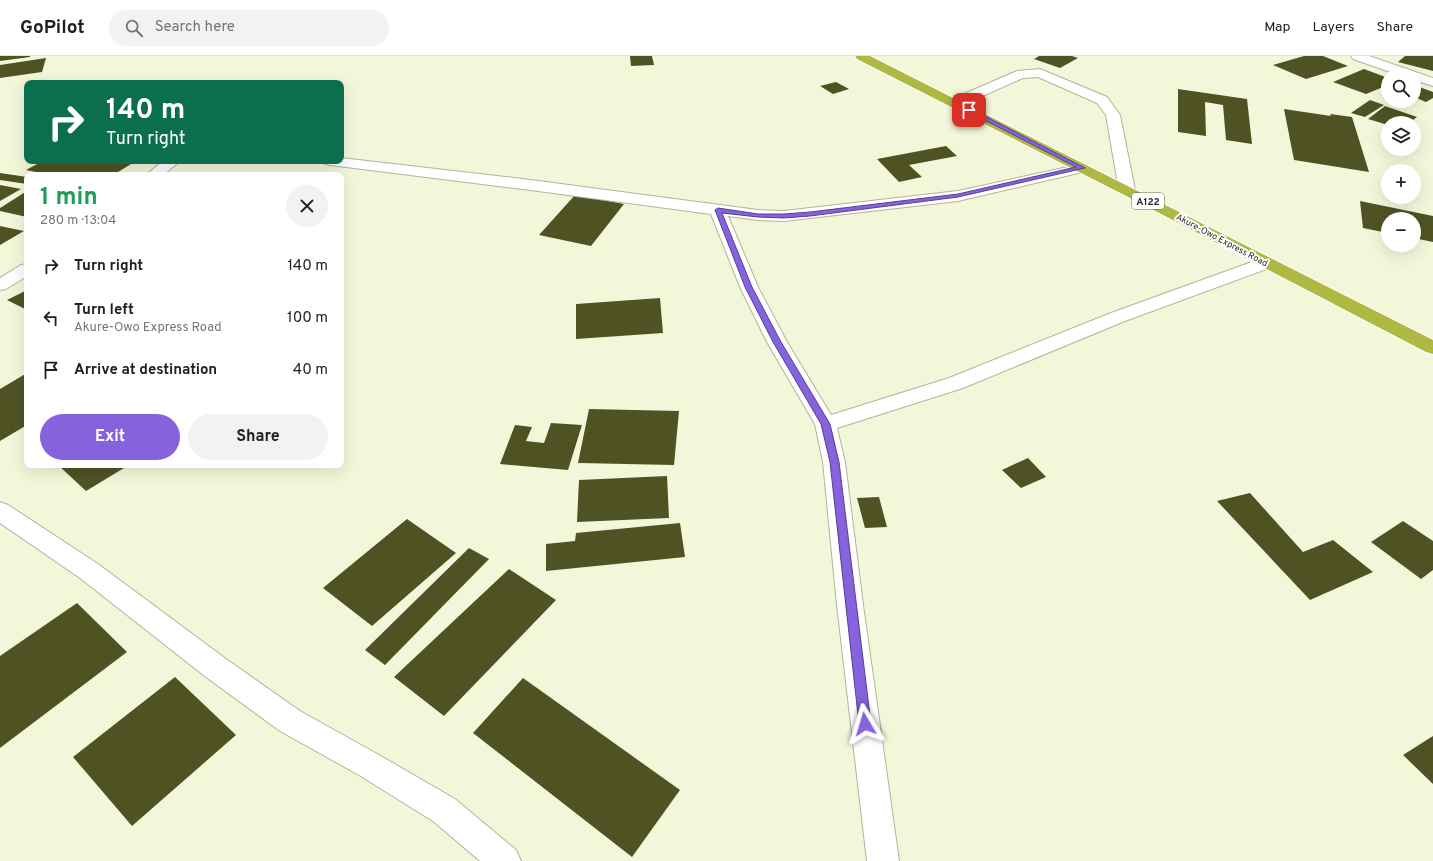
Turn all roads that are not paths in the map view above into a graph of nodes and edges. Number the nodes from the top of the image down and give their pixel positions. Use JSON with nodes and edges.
{"nodes":[{"id":1,"x":862,"y":56,"type":"edge"},
{"id":2,"x":1357,"y":56,"type":"edge"},
{"id":3,"x":1392,"y":68,"type":"edge"},
{"id":4,"x":1421,"y":78,"type":"edge"},
{"id":5,"x":1433,"y":82,"type":"edge"},
{"id":6,"x":955,"y":103,"type":"junction"},
{"id":7,"x":344,"y":163,"type":"edge"},
{"id":8,"x":169,"y":164,"type":"edge"},
{"id":9,"x":1082,"y":168,"type":"junction"},
{"id":10,"x":157,"y":172,"type":"edge"},
{"id":11,"x":1127,"y":190,"type":"junction"},
{"id":12,"x":718,"y":210,"type":"junction"},
{"id":13,"x":1266,"y":263,"type":"junction"},
{"id":14,"x":24,"y":271,"type":"edge"},
{"id":15,"x":0,"y":285,"type":"edge"},
{"id":16,"x":1433,"y":348,"type":"edge"},
{"id":17,"x":826,"y":424,"type":"junction"},
{"id":18,"x":0,"y":512,"type":"edge"},
{"id":19,"x":505,"y":861,"type":"edge"},
{"id":20,"x":883,"y":861,"type":"edge"}],
"edges":[{"from":1,"to":6,"type":"highway","name":"Akure-Owo Express Road","number":"A122"},
{"from":2,"to":3,"type":"street"},
{"from":4,"to":5,"type":"street"},
{"from":6,"to":9,"type":"highway","name":"Akure-Owo Express Road","number":"A122"},
{"from":6,"to":11,"type":"street"},
{"from":7,"to":12,"type":"street"},
{"from":8,"to":10,"type":"street"},
{"from":9,"to":11,"type":"highway","name":"Akure-Owo Express Road","number":"A122"},
{"from":9,"to":12,"type":"street"},
{"from":11,"to":13,"type":"highway","name":"Akure-Owo Express Road","number":"A122"},
{"from":12,"to":17,"type":"street"},
{"from":13,"to":16,"type":"highway","name":"Akure-Owo Express Road","number":"A122"},
{"from":13,"to":17,"type":"street"},
{"from":14,"to":15,"type":"street"},
{"from":17,"to":20,"type":"street"},
{"from":18,"to":19,"type":"street"}]}
